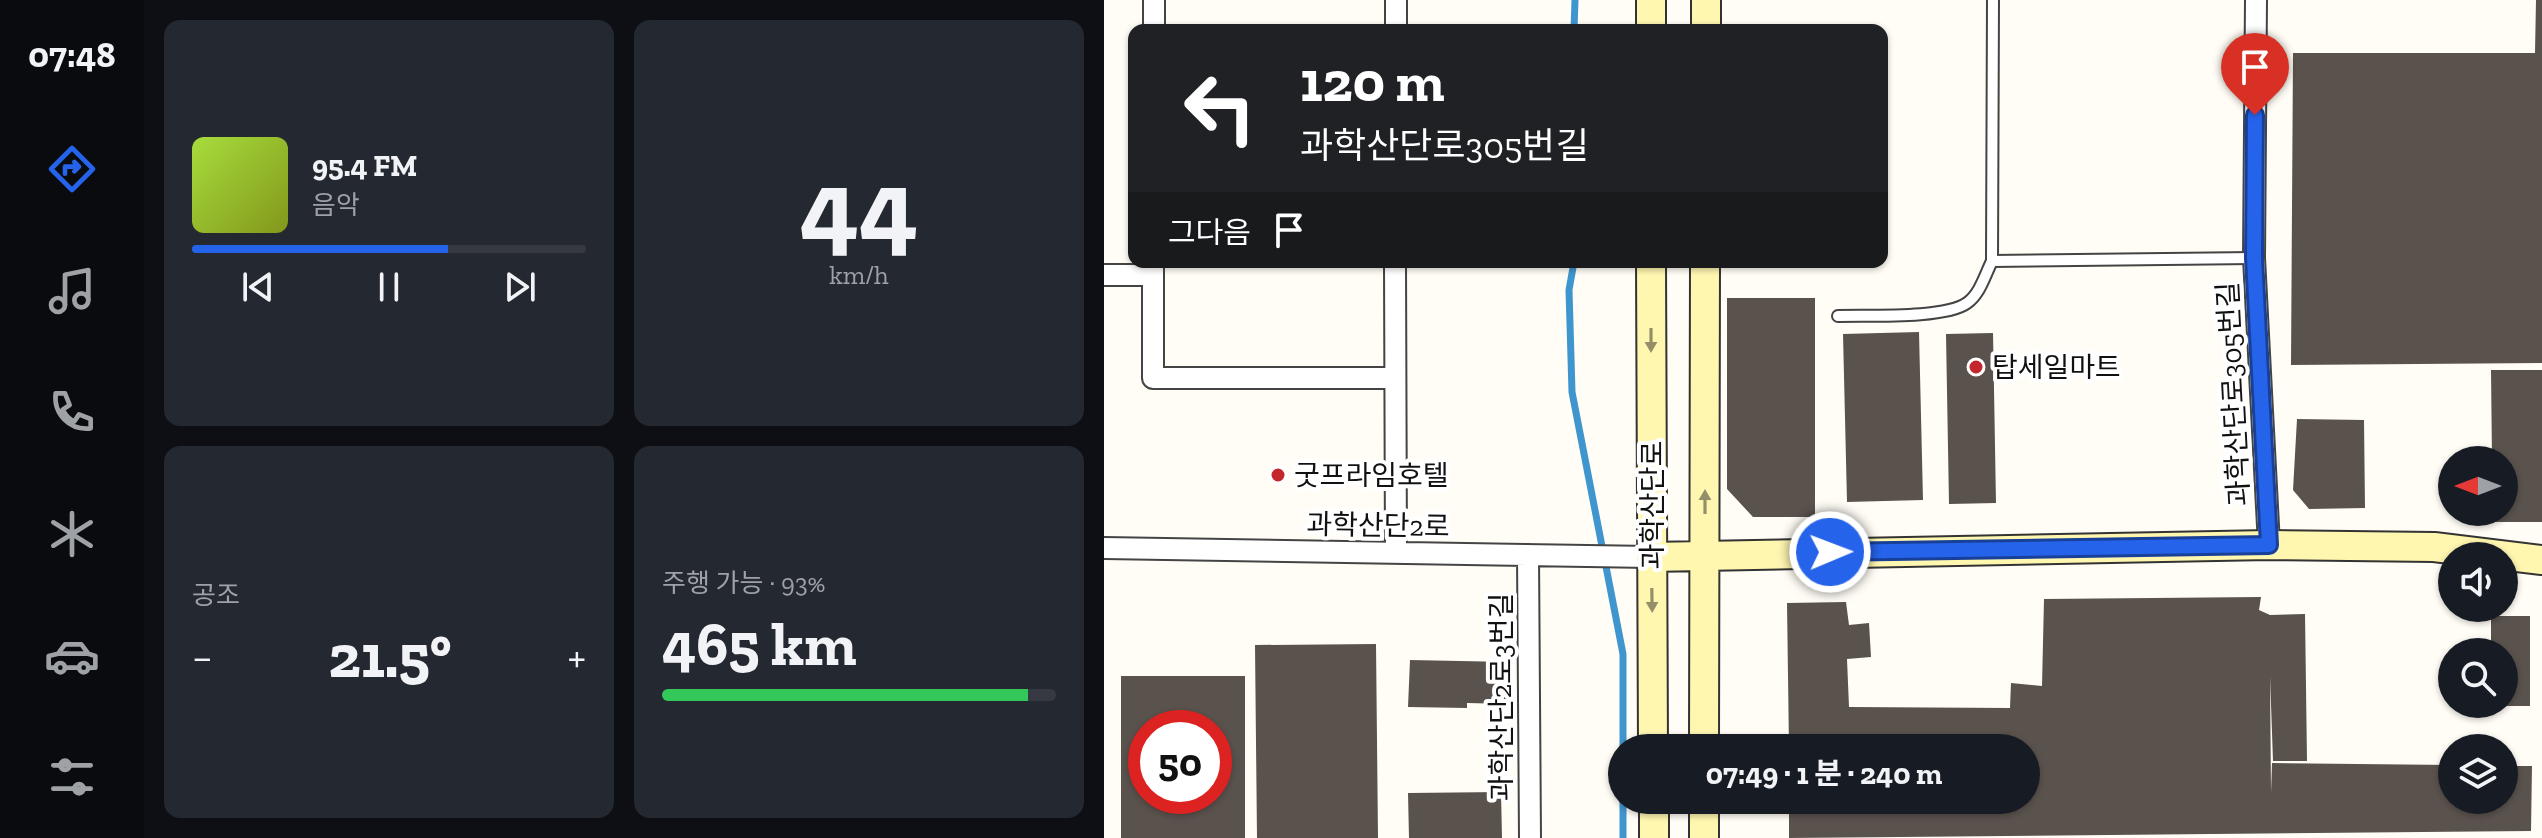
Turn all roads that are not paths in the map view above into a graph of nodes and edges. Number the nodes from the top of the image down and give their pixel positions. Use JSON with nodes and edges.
{"nodes":[{"id":1,"x":1154,"y":0,"type":"edge"},
{"id":2,"x":1396,"y":0,"type":"edge"},
{"id":3,"x":1651,"y":0,"type":"edge"},
{"id":4,"x":1706,"y":0,"type":"edge"},
{"id":5,"x":1993,"y":0,"type":"edge"},
{"id":6,"x":2256,"y":0,"type":"edge"},
{"id":7,"x":1154,"y":24,"type":"edge"},
{"id":8,"x":1396,"y":24,"type":"edge"},
{"id":9,"x":1651,"y":24,"type":"edge"},
{"id":10,"x":1706,"y":24,"type":"edge"},
{"id":11,"x":2254,"y":258,"type":"junction"},
{"id":12,"x":1992,"y":261,"type":"junction"},
{"id":13,"x":1153,"y":268,"type":"edge"},
{"id":14,"x":1395,"y":268,"type":"edge"},
{"id":15,"x":1651,"y":268,"type":"edge"},
{"id":16,"x":1705,"y":268,"type":"edge"},
{"id":17,"x":1104,"y":275,"type":"edge"},
{"id":18,"x":1838,"y":316,"type":"dead end"},
{"id":19,"x":1395,"y":378,"type":"junction"},
{"id":20,"x":2269,"y":545,"type":"junction"},
{"id":21,"x":1104,"y":548,"type":"edge"},
{"id":22,"x":1396,"y":553,"type":"junction"},
{"id":23,"x":1704,"y":554,"type":"junction"},
{"id":24,"x":1528,"y":555,"type":"junction"},
{"id":25,"x":1651,"y":557,"type":"junction"},
{"id":26,"x":2542,"y":560,"type":"edge"},
{"id":27,"x":1653,"y":734,"type":"edge"},
{"id":28,"x":1704,"y":734,"type":"edge"},
{"id":29,"x":1654,"y":814,"type":"edge"},
{"id":30,"x":1704,"y":814,"type":"edge"},
{"id":31,"x":1530,"y":838,"type":"edge"},
{"id":32,"x":1654,"y":838,"type":"edge"},
{"id":33,"x":1704,"y":838,"type":"edge"}],
"edges":[{"from":1,"to":7,"type":"street"},
{"from":2,"to":8,"type":"street"},
{"from":3,"to":9,"type":"main road"},
{"from":4,"to":10,"type":"main road"},
{"from":5,"to":12,"type":"lane"},
{"from":6,"to":11,"type":"street","name":"과학산단로305번길"},
{"from":11,"to":12,"type":"lane"},
{"from":11,"to":20,"type":"street","name":"과학산단로305번길"},
{"from":12,"to":18,"type":"lane"},
{"from":13,"to":17,"type":"street"},
{"from":13,"to":19,"type":"street"},
{"from":14,"to":19,"type":"street"},
{"from":15,"to":25,"type":"main road","name":"과학산단로","one_way":true},
{"from":23,"to":16,"type":"main road","name":"과학산단로","one_way":true},
{"from":19,"to":22,"type":"street"},
{"from":20,"to":23,"type":"main road"},
{"from":20,"to":26,"type":"main road"},
{"from":21,"to":22,"type":"street","name":"과학산단2로"},
{"from":22,"to":24,"type":"street","name":"과학산단2로"},
{"from":23,"to":25,"type":"main road"},
{"from":23,"to":28,"type":"main road","name":"과학산단로"},
{"from":24,"to":25,"type":"street","name":"과학산단2로"},
{"from":24,"to":31,"type":"street","name":"과학산단2로3번길"},
{"from":25,"to":27,"type":"main road","name":"과학산단로","one_way":true},
{"from":29,"to":32,"type":"main road"},
{"from":30,"to":33,"type":"main road"}]}
